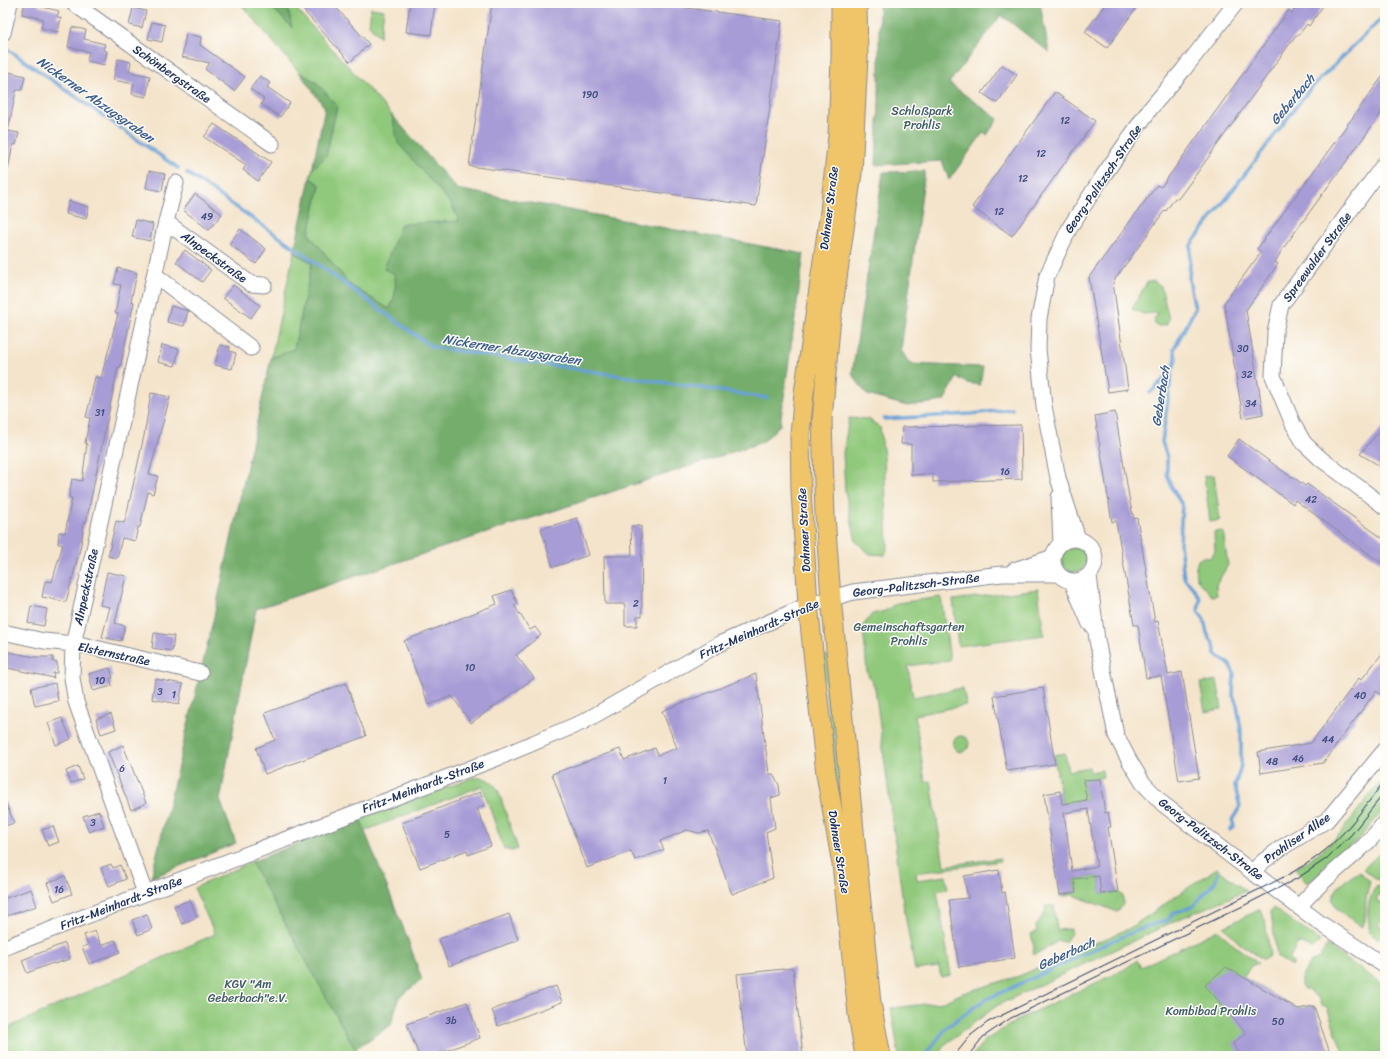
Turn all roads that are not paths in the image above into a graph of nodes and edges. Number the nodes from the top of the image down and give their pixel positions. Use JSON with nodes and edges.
{"nodes":[{"id":1,"x":10,"y":3,"type":"edge"},
{"id":2,"x":73,"y":3,"type":"edge"},
{"id":3,"x":841,"y":3,"type":"edge"},
{"id":4,"x":857,"y":3,"type":"edge"},
{"id":5,"x":1236,"y":3,"type":"edge"},
{"id":6,"x":3,"y":33,"type":"edge"},
{"id":7,"x":272,"y":144,"type":"dead end"},
{"id":8,"x":1385,"y":163,"type":"edge"},
{"id":9,"x":176,"y":183,"type":"dead end"},
{"id":10,"x":166,"y":222,"type":"junction"},
{"id":11,"x":155,"y":275,"type":"junction"},
{"id":12,"x":264,"y":285,"type":"dead end"},
{"id":13,"x":251,"y":348,"type":"dead end"},
{"id":14,"x":1058,"y":478,"type":"junction"},
{"id":15,"x":1385,"y":507,"type":"edge"},
{"id":16,"x":1078,"y":539,"type":"junction"},
{"id":17,"x":1061,"y":543,"type":"junction"},
{"id":18,"x":1053,"y":557,"type":"junction"},
{"id":19,"x":1002,"y":574,"type":"junction"},
{"id":20,"x":1058,"y":574,"type":"junction"},
{"id":21,"x":1089,"y":576,"type":"junction"},
{"id":22,"x":1072,"y":582,"type":"junction"},
{"id":23,"x":831,"y":598,"type":"junction"},
{"id":24,"x":808,"y":605,"type":"junction"},
{"id":25,"x":3,"y":632,"type":"edge"},
{"id":26,"x":1097,"y":640,"type":"junction"},
{"id":27,"x":73,"y":645,"type":"junction"},
{"id":28,"x":200,"y":673,"type":"dead end"},
{"id":29,"x":1385,"y":750,"type":"edge"},
{"id":30,"x":1385,"y":822,"type":"edge"},
{"id":31,"x":1254,"y":871,"type":"junction"},
{"id":32,"x":145,"y":893,"type":"junction"},
{"id":33,"x":1299,"y":907,"type":"junction"},
{"id":34,"x":3,"y":948,"type":"edge"},
{"id":35,"x":1385,"y":966,"type":"edge"},
{"id":36,"x":865,"y":1056,"type":"edge"},
{"id":37,"x":881,"y":1056,"type":"edge"}],
"edges":[{"from":1,"to":6,"type":"street"},
{"from":2,"to":7,"type":"street","name":"Schönbergstraße"},
{"from":3,"to":24,"type":"main road","name":"Dohnaer Straße"},
{"from":4,"to":23,"type":"main road","name":"Dohnaer Straße"},
{"from":5,"to":14,"type":"street","name":"Georg-Palitzsch-Straße"},
{"from":8,"to":15,"type":"street","name":"Spreewalder Straße"},
{"from":9,"to":10,"type":"street","name":"Alnpeckstraße"},
{"from":10,"to":11,"type":"street","name":"Alnpeckstraße"},
{"from":10,"to":12,"type":"street","name":"Alnpeckstraße"},
{"from":11,"to":13,"type":"street"},
{"from":11,"to":27,"type":"street","name":"Alnpeckstraße"},
{"from":14,"to":16,"type":"street","name":"Georg-Palitzsch-Straße"},
{"from":14,"to":17,"type":"street","name":"Georg-Palitzsch-Straße"},
{"from":16,"to":17,"type":"street"},
{"from":16,"to":21,"type":"street","name":"Georg-Palitzsch-Straße"},
{"from":17,"to":18,"type":"street"},
{"from":18,"to":19,"type":"street","name":"Georg-Palitzsch-Straße"},
{"from":18,"to":20,"type":"street"},
{"from":19,"to":20,"type":"street","name":"Georg-Palitzsch-Straße"},
{"from":19,"to":23,"type":"street","name":"Georg-Palitzsch-Straße"},
{"from":20,"to":22,"type":"street","name":"Georg-Palitzsch-Straße"},
{"from":21,"to":22,"type":"street"},
{"from":21,"to":26,"type":"street","name":"Georg-Palitzsch-Straße"},
{"from":22,"to":26,"type":"street","name":"Georg-Palitzsch-Straße"},
{"from":23,"to":24,"type":"street","name":"Fritz-Meinhardt-Straße"},
{"from":23,"to":37,"type":"main road","name":"Dohnaer Straße"},
{"from":24,"to":32,"type":"street","name":"Fritz-Meinhardt-Straße"},
{"from":24,"to":36,"type":"main road","name":"Dohnaer Straße"},
{"from":25,"to":27,"type":"street","name":"Elsternstraße"},
{"from":26,"to":31,"type":"street","name":"Georg-Palitzsch-Straße"},
{"from":27,"to":28,"type":"street","name":"Elsternstraße"},
{"from":27,"to":32,"type":"street","name":"Alnpeckstraße"},
{"from":29,"to":31,"type":"street","name":"Prohliser Allee"},
{"from":30,"to":33,"type":"street"},
{"from":31,"to":33,"type":"street","name":"Georg-Palitzsch-Straße"},
{"from":32,"to":34,"type":"street","name":"Fritz-Meinhardt-Straße"},
{"from":33,"to":35,"type":"street","name":"Georg-Palitzsch-Straße"}]}
